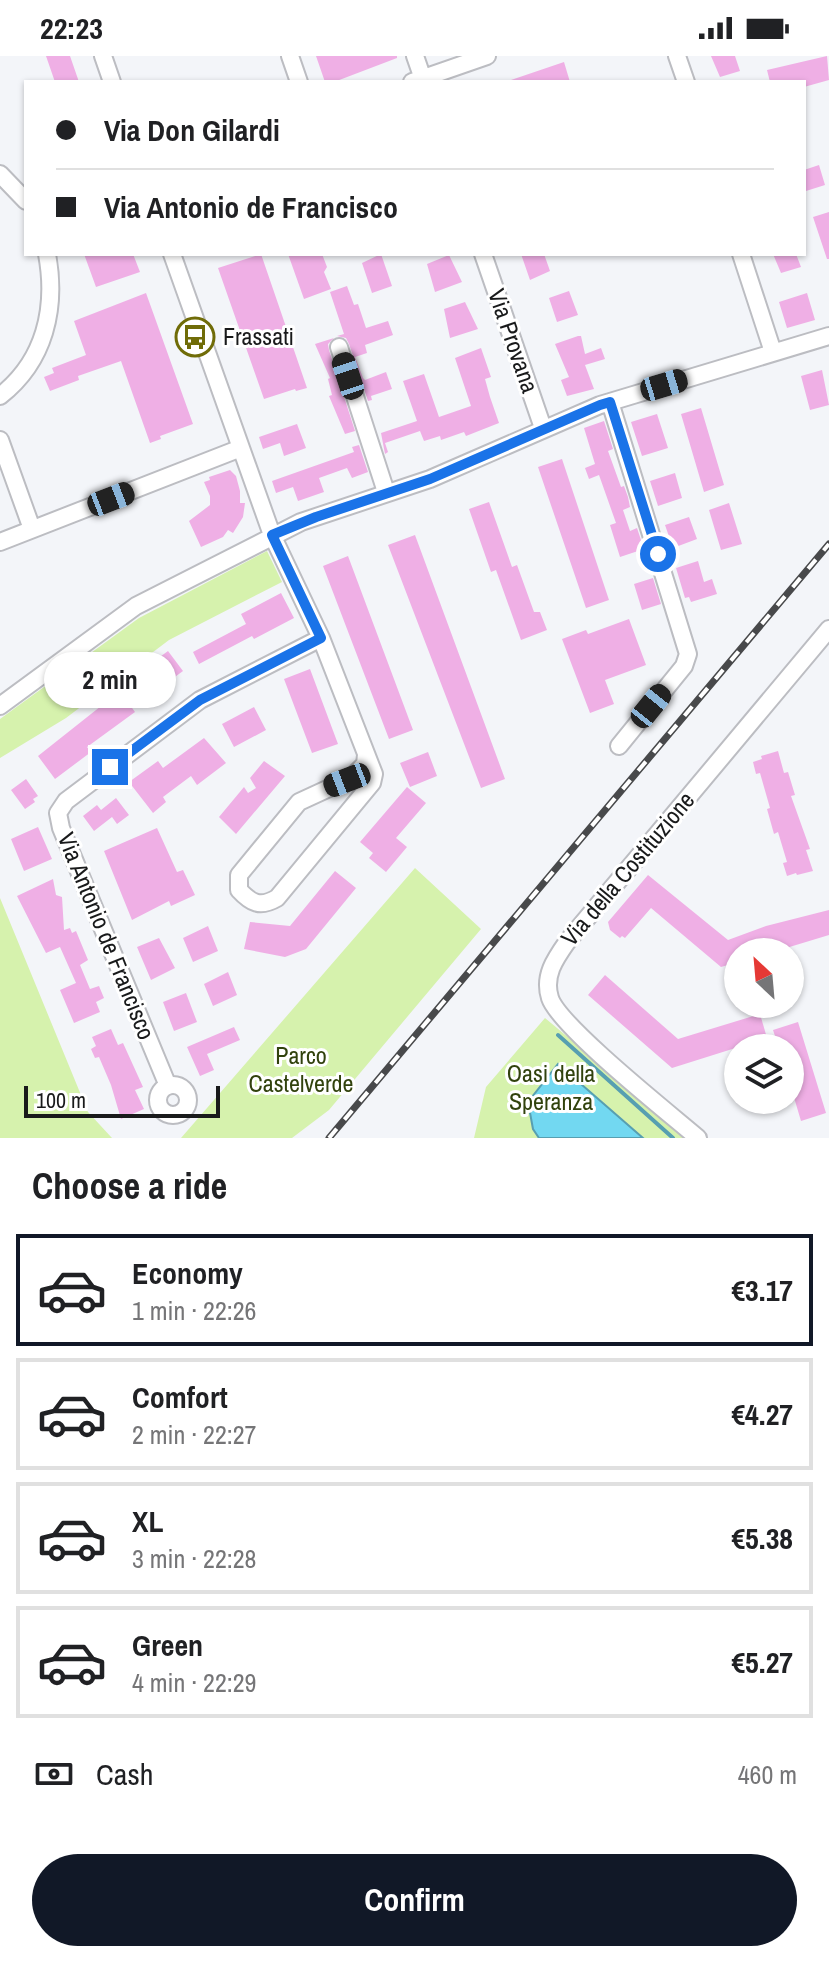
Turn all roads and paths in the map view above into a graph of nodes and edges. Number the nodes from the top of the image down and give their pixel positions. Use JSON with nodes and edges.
{"nodes":[{"id":1,"x":103,"y":56,"type":"edge"},
{"id":2,"x":290,"y":56,"type":"edge"},
{"id":3,"x":415,"y":56,"type":"edge"},
{"id":4,"x":487,"y":56,"type":"edge"},
{"id":5,"x":677,"y":56,"type":"edge"},
{"id":6,"x":111,"y":80,"type":"edge"},
{"id":7,"x":298,"y":80,"type":"edge"},
{"id":8,"x":420,"y":80,"type":"edge"},
{"id":9,"x":423,"y":80,"type":"edge"},
{"id":10,"x":685,"y":80,"type":"edge"},
{"id":11,"x":0,"y":174,"type":"edge"},
{"id":12,"x":24,"y":199,"type":"edge"},
{"id":13,"x":47,"y":256,"type":"edge"},
{"id":14,"x":173,"y":256,"type":"edge"},
{"id":15,"x":484,"y":256,"type":"edge"},
{"id":16,"x":742,"y":256,"type":"edge"},
{"id":17,"x":829,"y":336,"type":"edge"},
{"id":18,"x":339,"y":347,"type":"dead end"},
{"id":19,"x":773,"y":352,"type":"junction"},
{"id":20,"x":0,"y":396,"type":"edge"},
{"id":21,"x":610,"y":402,"type":"junction"},
{"id":22,"x":543,"y":428,"type":"junction"},
{"id":23,"x":0,"y":440,"type":"edge"},
{"id":24,"x":241,"y":448,"type":"junction"},
{"id":25,"x":386,"y":492,"type":"junction"},
{"id":26,"x":32,"y":529,"type":"junction"},
{"id":27,"x":272,"y":535,"type":"junction"},
{"id":28,"x":0,"y":542,"type":"edge"},
{"id":29,"x":829,"y":629,"type":"edge"},
{"id":30,"x":321,"y":638,"type":"junction"},
{"id":31,"x":0,"y":706,"type":"edge"},
{"id":32,"x":619,"y":746,"type":"dead end"},
{"id":33,"x":366,"y":755,"type":"junction"},
{"id":34,"x":168,"y":1086,"type":"dead end"},
{"id":35,"x":698,"y":1138,"type":"edge"}],
"edges":[{"from":1,"to":6,"type":"street"},
{"from":2,"to":7,"type":"street"},
{"from":3,"to":8,"type":"street"},
{"from":4,"to":9,"type":"street"},
{"from":5,"to":10,"type":"street"},
{"from":11,"to":12,"type":"street"},
{"from":13,"to":20,"type":"street"},
{"from":14,"to":24,"type":"street"},
{"from":15,"to":22,"type":"street","name":"Via Provana"},
{"from":16,"to":19,"type":"street"},
{"from":17,"to":19,"type":"street"},
{"from":18,"to":25,"type":"street"},
{"from":19,"to":21,"type":"street"},
{"from":21,"to":22,"type":"street"},
{"from":21,"to":32,"type":"street"},
{"from":22,"to":25,"type":"street"},
{"from":23,"to":26,"type":"street"},
{"from":24,"to":26,"type":"street"},
{"from":24,"to":27,"type":"street"},
{"from":25,"to":27,"type":"street"},
{"from":26,"to":28,"type":"street"},
{"from":27,"to":30,"type":"street"},
{"from":27,"to":31,"type":"street"},
{"from":29,"to":35,"type":"street","name":"Via della Costituzione"},
{"from":30,"to":33,"type":"street"},
{"from":30,"to":34,"type":"street","name":"Via Antonio de Francisco"},
{"from":33,"to":33,"type":"street"}]}
